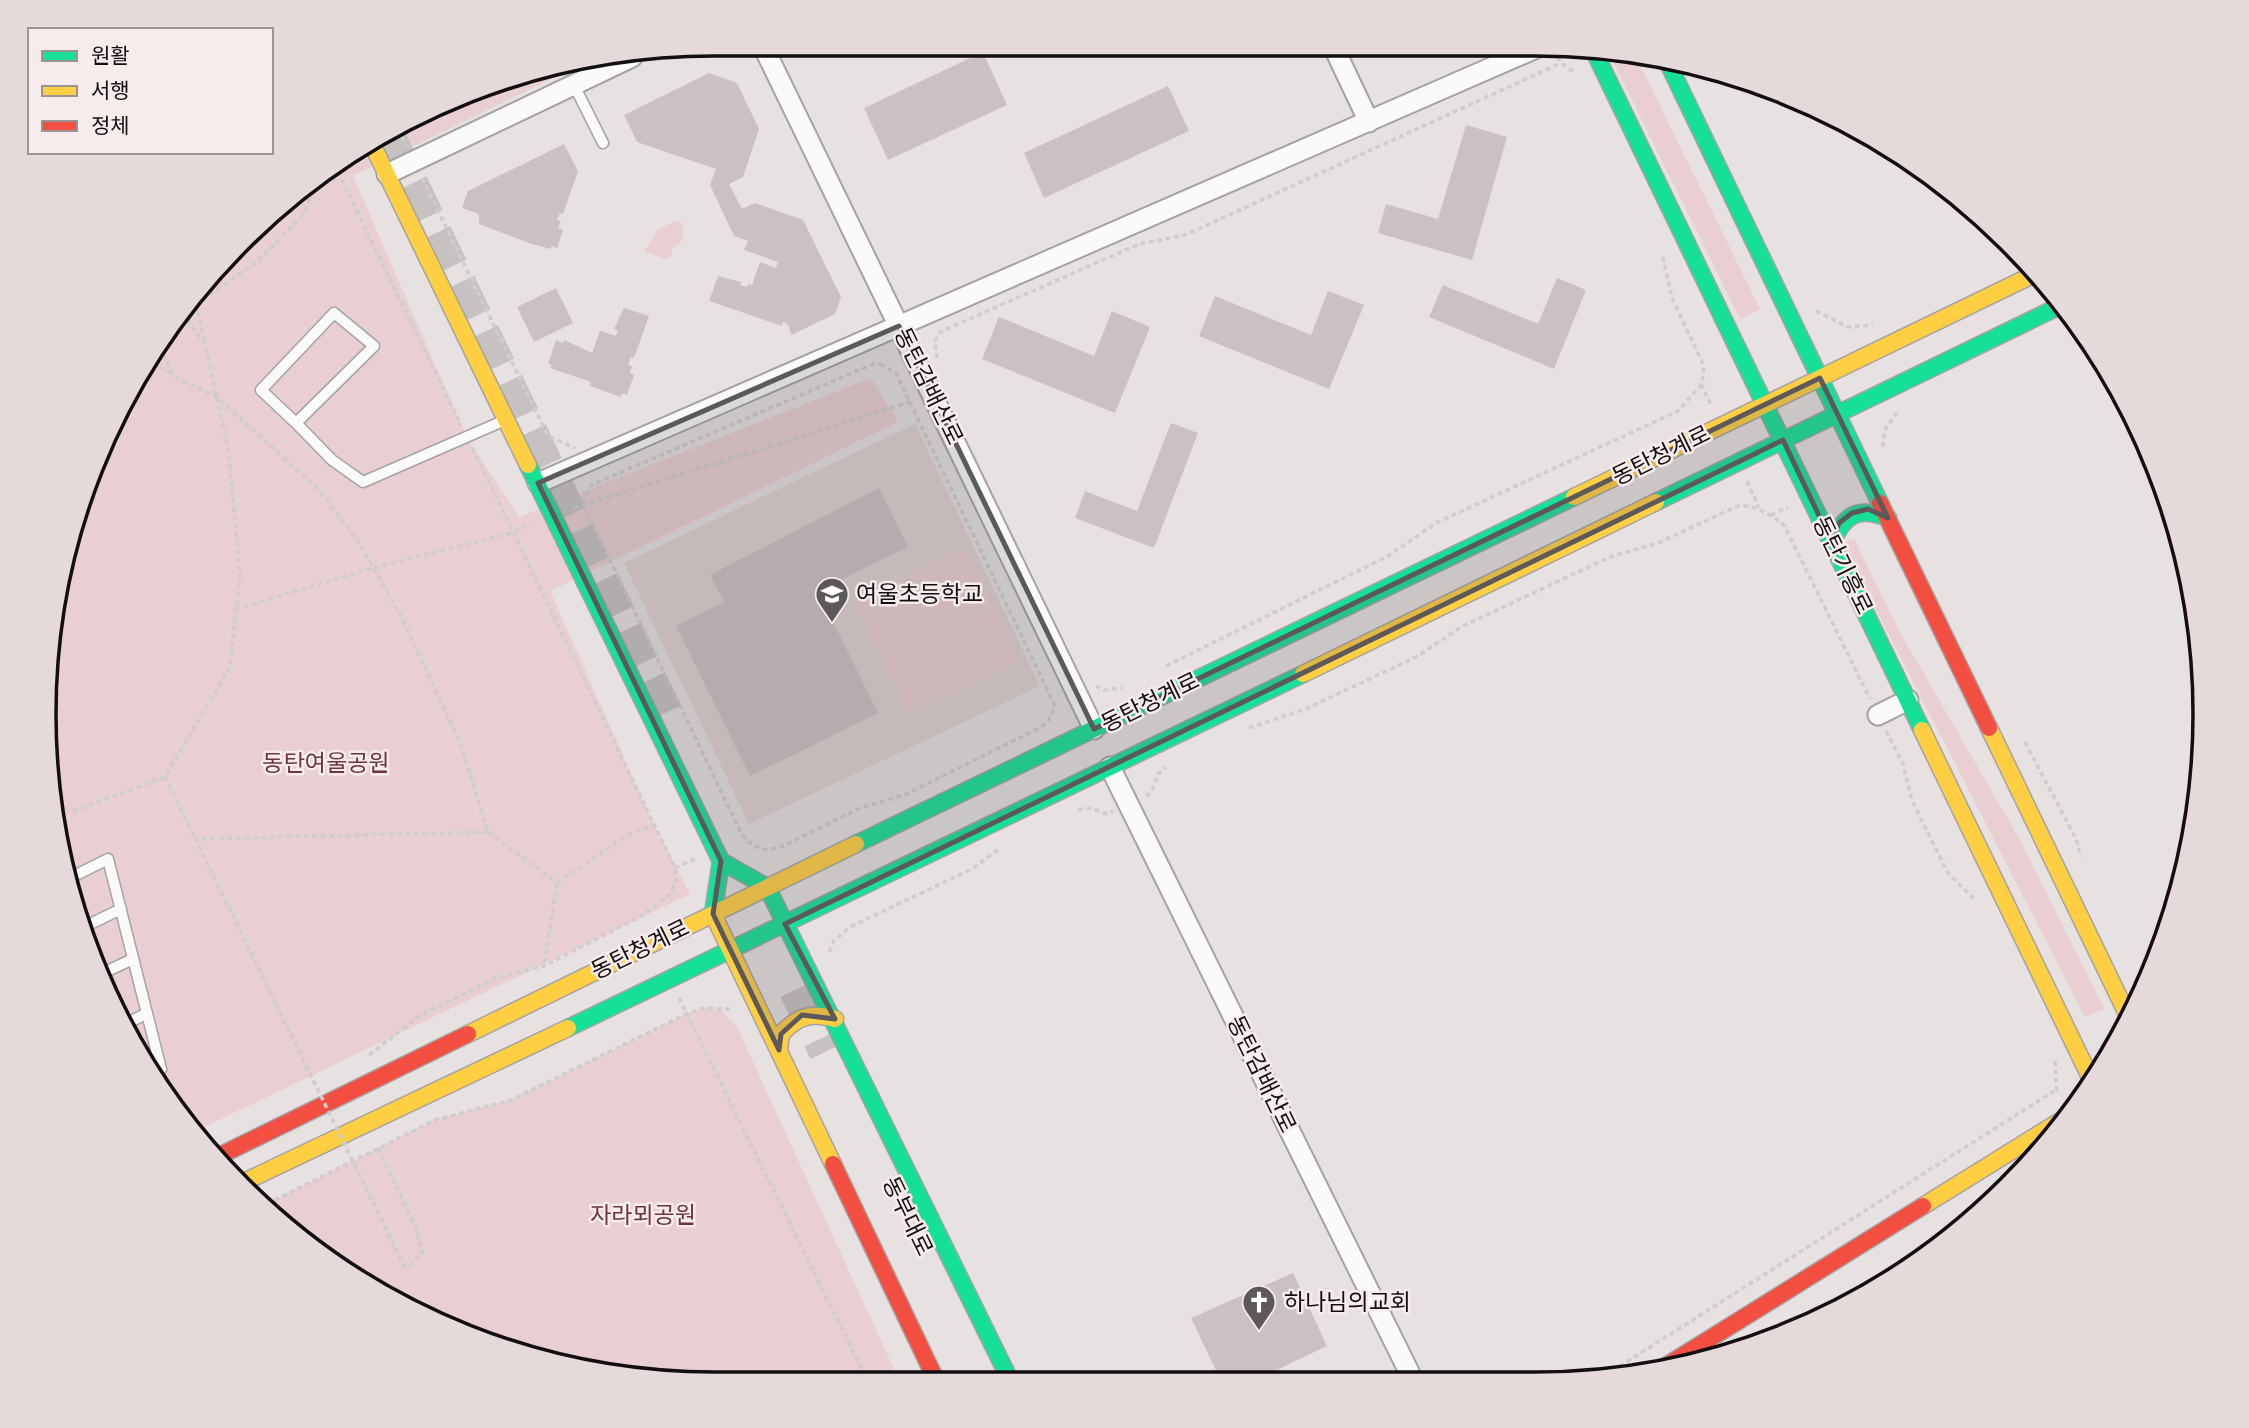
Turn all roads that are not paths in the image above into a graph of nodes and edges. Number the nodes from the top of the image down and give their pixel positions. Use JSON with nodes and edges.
{"nodes":[{"id":1,"x":768,"y":56,"type":"edge"},
{"id":2,"x":1338,"y":56,"type":"edge"},
{"id":3,"x":1518,"y":56,"type":"edge"},
{"id":4,"x":1598,"y":59,"type":"edge"},
{"id":5,"x":618,"y":64,"type":"edge"},
{"id":6,"x":1672,"y":71,"type":"edge"},
{"id":7,"x":574,"y":85,"type":"junction"},
{"id":8,"x":1369,"y":122,"type":"junction"},
{"id":9,"x":603,"y":143,"type":"dead end"},
{"id":10,"x":375,"y":150,"type":"edge"},
{"id":11,"x":387,"y":174,"type":"junction"},
{"id":12,"x":2028,"y":278,"type":"edge"},
{"id":13,"x":2053,"y":308,"type":"edge"},
{"id":14,"x":899,"y":326,"type":"junction"},
{"id":15,"x":1820,"y":378,"type":"junction"},
{"id":16,"x":1765,"y":405,"type":"junction"},
{"id":17,"x":1838,"y":414,"type":"junction"},
{"id":18,"x":506,"y":419,"type":"junction"},
{"id":19,"x":296,"y":423,"type":"junction"},
{"id":20,"x":1783,"y":440,"type":"junction"},
{"id":21,"x":538,"y":484,"type":"junction"},
{"id":22,"x":1888,"y":517,"type":"junction"},
{"id":23,"x":1832,"y":543,"type":"junction"},
{"id":24,"x":1908,"y":700,"type":"junction"},
{"id":25,"x":1878,"y":715,"type":"road end"},
{"id":26,"x":1094,"y":729,"type":"junction"},
{"id":27,"x":1110,"y":767,"type":"junction"},
{"id":28,"x":722,"y":861,"type":"junction"},
{"id":29,"x":76,"y":875,"type":"edge"},
{"id":30,"x":767,"y":887,"type":"junction"},
{"id":31,"x":121,"y":909,"type":"junction"},
{"id":32,"x":713,"y":914,"type":"junction"},
{"id":33,"x":90,"y":924,"type":"edge"},
{"id":34,"x":785,"y":924,"type":"junction"},
{"id":35,"x":731,"y":950,"type":"junction"},
{"id":36,"x":133,"y":958,"type":"junction"},
{"id":37,"x":108,"y":970,"type":"edge"},
{"id":38,"x":2124,"y":1007,"type":"edge"},
{"id":39,"x":147,"y":1013,"type":"junction"},
{"id":40,"x":835,"y":1019,"type":"junction"},
{"id":41,"x":132,"y":1021,"type":"edge"},
{"id":42,"x":779,"y":1051,"type":"junction"},
{"id":43,"x":160,"y":1069,"type":"edge"},
{"id":44,"x":2087,"y":1071,"type":"edge"},
{"id":45,"x":2044,"y":1131,"type":"edge"},
{"id":46,"x":224,"y":1153,"type":"edge"},
{"id":47,"x":249,"y":1179,"type":"edge"},
{"id":48,"x":1685,"y":1354,"type":"edge"},
{"id":49,"x":932,"y":1372,"type":"edge"},
{"id":50,"x":1006,"y":1372,"type":"edge"},
{"id":51,"x":1409,"y":1372,"type":"edge"}],
"edges":[{"from":1,"to":14,"type":"street","name":"동탄감배산로"},
{"from":2,"to":8,"type":"street"},
{"from":3,"to":8,"type":"street"},
{"from":4,"to":16,"type":"main road","name":"동탄기흥로"},
{"from":5,"to":7,"type":"street"},
{"from":6,"to":15,"type":"main road"},
{"from":7,"to":9,"type":"lane"},
{"from":7,"to":11,"type":"street"},
{"from":8,"to":14,"type":"street"},
{"from":10,"to":11,"type":"main road"},
{"from":11,"to":18,"type":"main road"},
{"from":12,"to":15,"type":"main road","name":"동탄청계로"},
{"from":13,"to":17,"type":"main road","name":"동탄청계로"},
{"from":14,"to":21,"type":"street"},
{"from":14,"to":26,"type":"street","name":"동탄감배산로"},
{"from":15,"to":16,"type":"main road","name":"동탄청계로"},
{"from":15,"to":17,"type":"main road"},
{"from":16,"to":20,"type":"main road","name":"동탄기흥로"},
{"from":16,"to":26,"type":"main road","name":"동탄청계로"},
{"from":17,"to":20,"type":"main road","name":"동탄청계로"},
{"from":17,"to":22,"type":"main road"},
{"from":18,"to":19,"type":"lane"},
{"from":18,"to":21,"type":"main road"},
{"from":19,"to":19,"type":"lane"},
{"from":20,"to":23,"type":"main road","name":"동탄기흥로"},
{"from":20,"to":27,"type":"main road","name":"동탄청계로"},
{"from":21,"to":28,"type":"main road"},
{"from":22,"to":23,"type":"main road"},
{"from":22,"to":38,"type":"main road"},
{"from":23,"to":24,"type":"main road","name":"동탄기흥로"},
{"from":24,"to":25,"type":"street"},
{"from":24,"to":44,"type":"main road","name":"동탄기흥로"},
{"from":26,"to":30,"type":"main road","name":"동탄청계로"},
{"from":27,"to":34,"type":"main road","name":"동탄청계로"},
{"from":27,"to":51,"type":"street","name":"동탄감배산로"},
{"from":28,"to":30,"type":"main road"},
{"from":28,"to":32,"type":"main road"},
{"from":29,"to":31,"type":"lane"},
{"from":30,"to":32,"type":"main road","name":"동탄청계로"},
{"from":30,"to":34,"type":"main road"},
{"from":31,"to":33,"type":"lane"},
{"from":31,"to":36,"type":"lane"},
{"from":32,"to":35,"type":"main road"},
{"from":32,"to":46,"type":"main road","name":"동탄청계로"},
{"from":34,"to":35,"type":"main road","name":"동탄청계로"},
{"from":34,"to":40,"type":"main road"},
{"from":35,"to":42,"type":"main road"},
{"from":35,"to":47,"type":"main road","name":"동탄청계로"},
{"from":36,"to":37,"type":"lane"},
{"from":36,"to":39,"type":"lane"},
{"from":39,"to":41,"type":"lane"},
{"from":39,"to":43,"type":"lane"},
{"from":40,"to":42,"type":"main road"},
{"from":40,"to":50,"type":"main road"},
{"from":42,"to":49,"type":"main road"},
{"from":45,"to":48,"type":"main road"}]}
